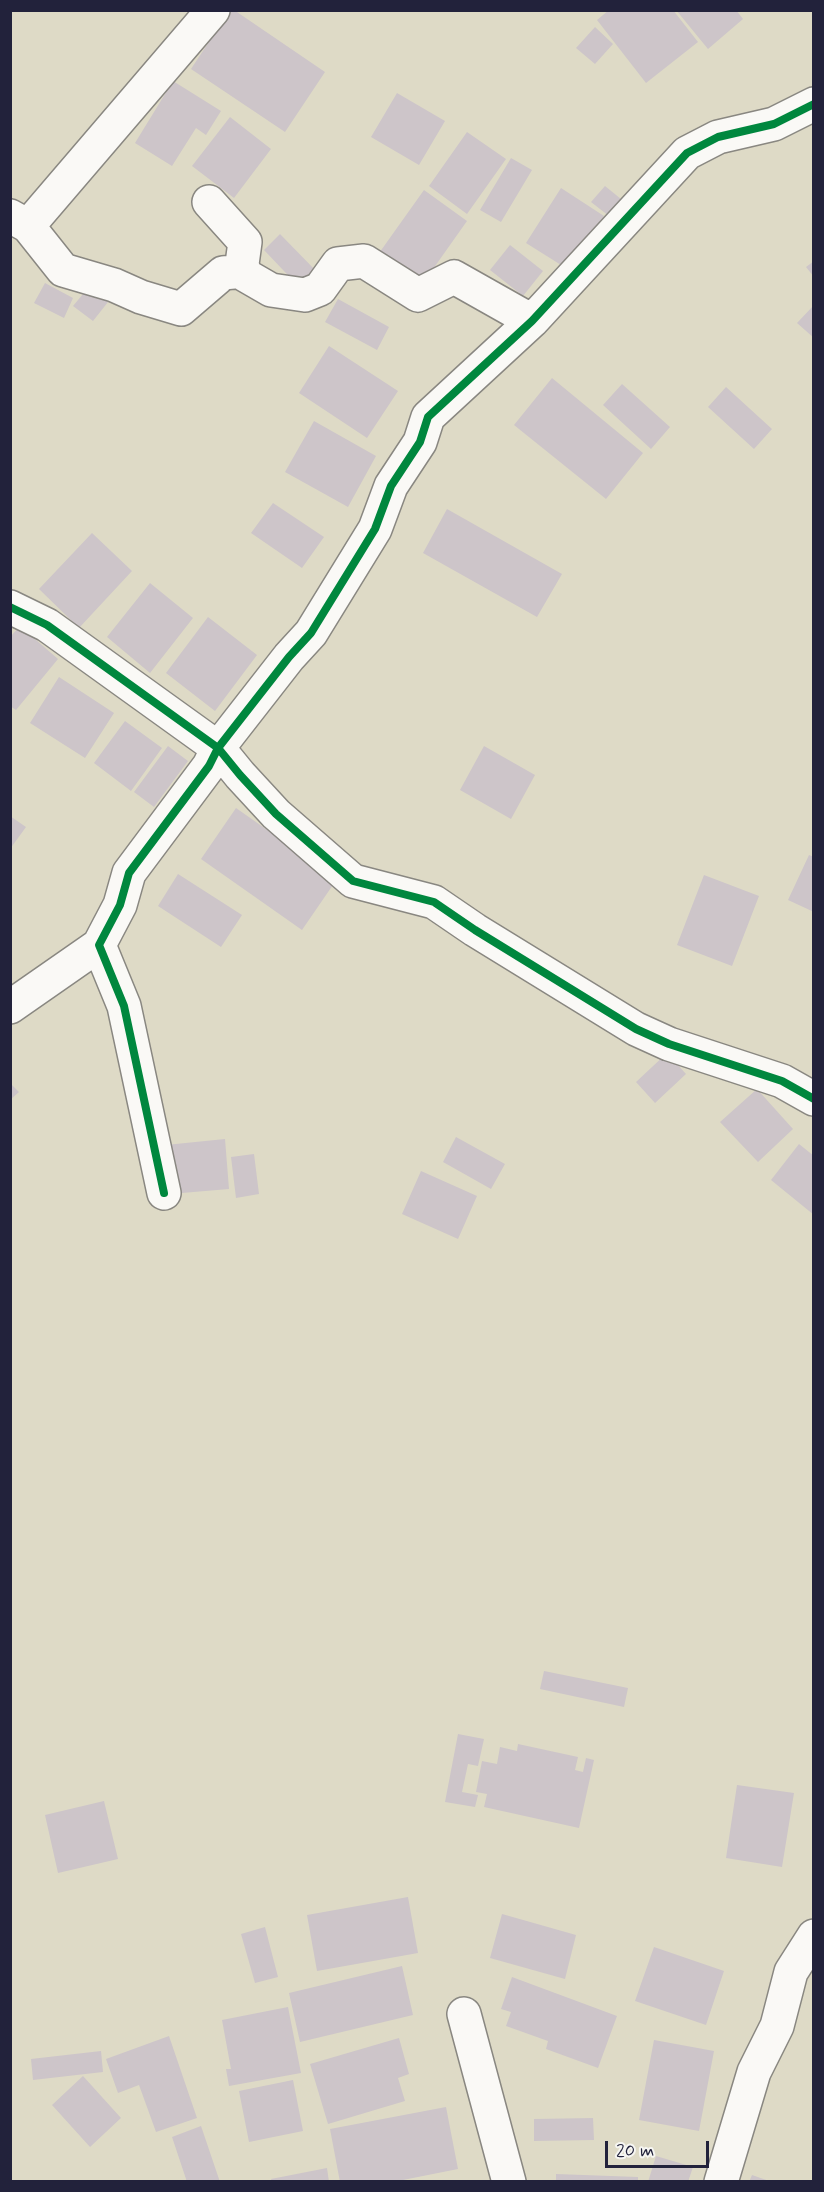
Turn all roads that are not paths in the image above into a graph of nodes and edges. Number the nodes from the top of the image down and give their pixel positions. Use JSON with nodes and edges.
{"nodes":[{"id":1,"x":213,"y":10,"type":"edge"},
{"id":2,"x":813,"y":104,"type":"edge"},
{"id":3,"x":209,"y":202,"type":"dead end"},
{"id":4,"x":19,"y":221,"type":"edge"},
{"id":5,"x":244,"y":271,"type":"junction"},
{"id":6,"x":532,"y":321,"type":"junction"},
{"id":7,"x":10,"y":607,"type":"edge"},
{"id":8,"x":218,"y":748,"type":"junction"},
{"id":9,"x":99,"y":945,"type":"junction"},
{"id":10,"x":10,"y":1007,"type":"edge"},
{"id":11,"x":813,"y":1098,"type":"edge"},
{"id":12,"x":165,"y":1193,"type":"dead end"},
{"id":13,"x":813,"y":1936,"type":"edge"},
{"id":14,"x":464,"y":2014,"type":"dead end"},
{"id":15,"x":509,"y":2181,"type":"edge"},
{"id":16,"x":721,"y":2181,"type":"edge"}],
"edges":[{"from":1,"to":4,"type":"street"},
{"from":2,"to":6,"type":"street"},
{"from":3,"to":5,"type":"street"},
{"from":4,"to":5,"type":"street"},
{"from":5,"to":6,"type":"street"},
{"from":6,"to":8,"type":"street"},
{"from":7,"to":8,"type":"street"},
{"from":8,"to":9,"type":"street"},
{"from":8,"to":11,"type":"street"},
{"from":9,"to":10,"type":"street"},
{"from":9,"to":12,"type":"street"},
{"from":13,"to":16,"type":"street"},
{"from":14,"to":15,"type":"street"}]}
